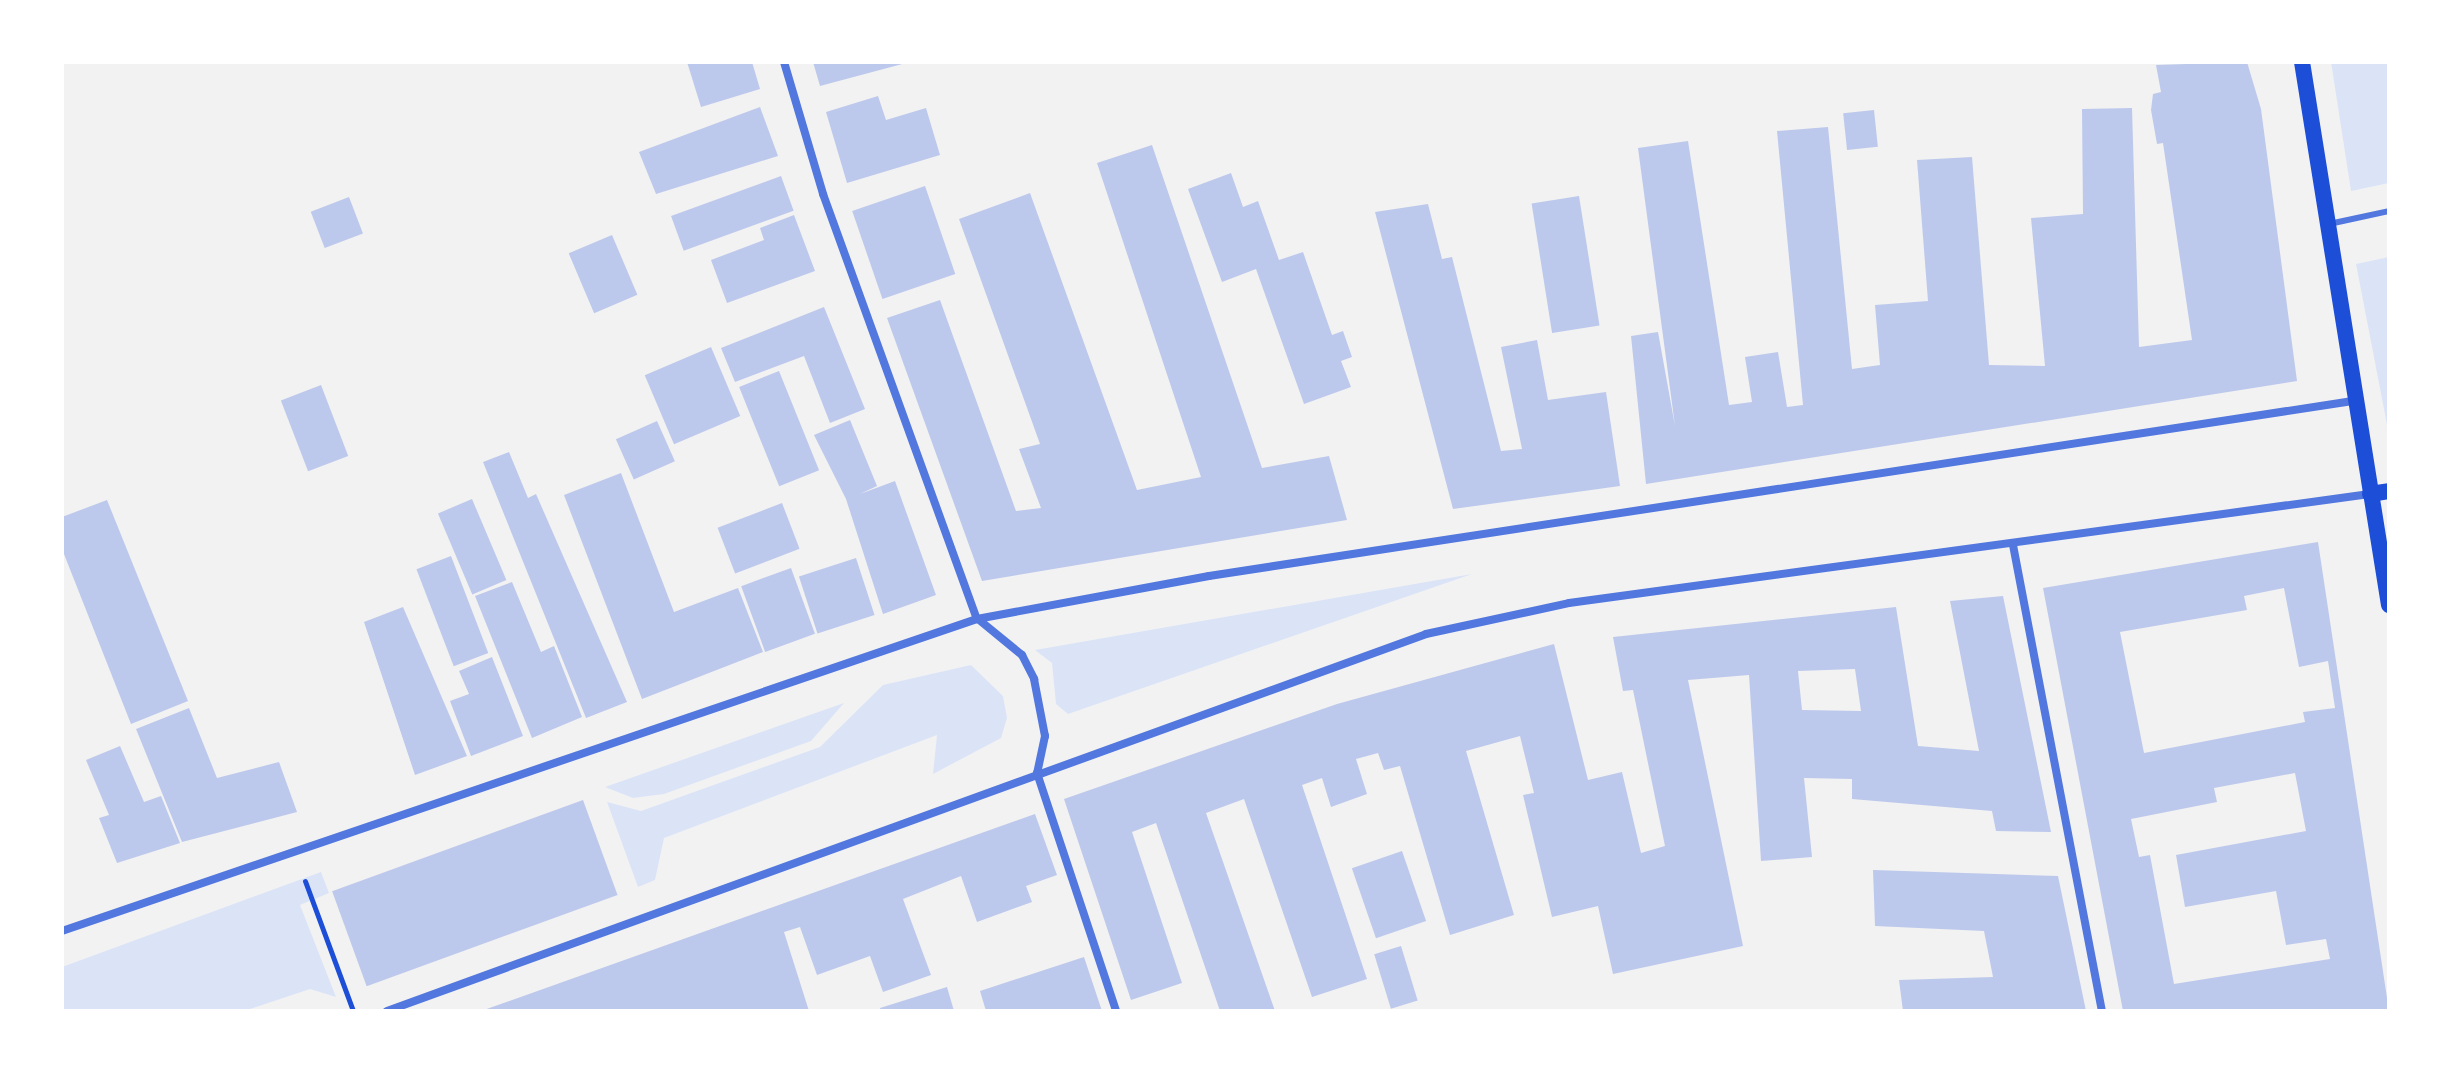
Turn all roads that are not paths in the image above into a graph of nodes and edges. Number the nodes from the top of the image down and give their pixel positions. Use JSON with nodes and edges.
{"nodes":[{"id":1,"x":784,"y":62,"type":"edge"},
{"id":2,"x":2302,"y":62,"type":"edge"},
{"id":3,"x":2389,"y":211,"type":"edge"},
{"id":4,"x":2329,"y":224,"type":"junction"},
{"id":5,"x":2353,"y":401,"type":"junction"},
{"id":6,"x":2389,"y":491,"type":"edge"},
{"id":7,"x":2370,"y":494,"type":"junction"},
{"id":8,"x":2013,"y":545,"type":"junction"},
{"id":9,"x":2389,"y":605,"type":"edge"},
{"id":10,"x":977,"y":619,"type":"junction"},
{"id":11,"x":1037,"y":773,"type":"junction"},
{"id":12,"x":62,"y":931,"type":"edge"},
{"id":13,"x":387,"y":1011,"type":"edge"},
{"id":14,"x":1116,"y":1011,"type":"edge"},
{"id":15,"x":2102,"y":1011,"type":"edge"}],
"edges":[{"from":1,"to":10,"type":"street"},
{"from":2,"to":4,"type":"main road"},
{"from":3,"to":4,"type":"lane"},
{"from":4,"to":5,"type":"main road"},
{"from":5,"to":7,"type":"main road"},
{"from":5,"to":10,"type":"street"},
{"from":6,"to":7,"type":"main road"},
{"from":7,"to":8,"type":"street"},
{"from":7,"to":9,"type":"main road"},
{"from":8,"to":11,"type":"street"},
{"from":8,"to":15,"type":"street"},
{"from":10,"to":11,"type":"street"},
{"from":10,"to":12,"type":"street"},
{"from":11,"to":13,"type":"street"},
{"from":11,"to":14,"type":"street"}]}
